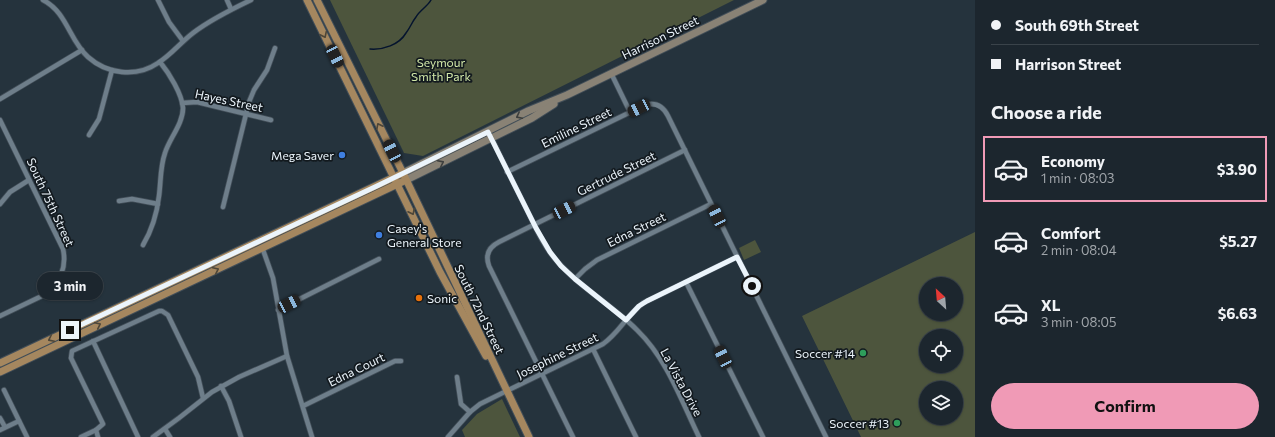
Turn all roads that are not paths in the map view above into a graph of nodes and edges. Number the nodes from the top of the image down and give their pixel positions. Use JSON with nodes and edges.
{"nodes":[{"id":1,"x":158,"y":0,"type":"edge"},
{"id":2,"x":226,"y":0,"type":"edge"},
{"id":3,"x":250,"y":0,"type":"edge"},
{"id":4,"x":307,"y":0,"type":"edge"},
{"id":5,"x":317,"y":0,"type":"edge"},
{"id":6,"x":763,"y":0,"type":"edge"},
{"id":7,"x":46,"y":1,"type":"edge"},
{"id":8,"x":231,"y":9,"type":"junction"},
{"id":9,"x":183,"y":41,"type":"junction"},
{"id":10,"x":275,"y":48,"type":"dead end"},
{"id":11,"x":82,"y":50,"type":"junction"},
{"id":12,"x":160,"y":62,"type":"junction"},
{"id":13,"x":112,"y":70,"type":"junction"},
{"id":14,"x":611,"y":73,"type":"junction"},
{"id":15,"x":0,"y":99,"type":"edge"},
{"id":16,"x":182,"y":103,"type":"junction"},
{"id":17,"x":630,"y":112,"type":"junction"},
{"id":18,"x":246,"y":113,"type":"junction"},
{"id":19,"x":0,"y":120,"type":"edge"},
{"id":20,"x":271,"y":120,"type":"dead end"},
{"id":21,"x":89,"y":135,"type":"dead end"},
{"id":22,"x":490,"y":135,"type":"junction"},
{"id":23,"x":685,"y":150,"type":"junction"},
{"id":24,"x":507,"y":172,"type":"junction"},
{"id":25,"x":403,"y":173,"type":"junction"},
{"id":26,"x":394,"y":177,"type":"junction"},
{"id":27,"x":29,"y":180,"type":"junction"},
{"id":28,"x":406,"y":180,"type":"junction"},
{"id":29,"x":398,"y":184,"type":"junction"},
{"id":30,"x":119,"y":200,"type":"dead end"},
{"id":31,"x":0,"y":204,"type":"edge"},
{"id":32,"x":158,"y":204,"type":"junction"},
{"id":33,"x":711,"y":204,"type":"junction"},
{"id":34,"x":223,"y":207,"type":"dead end"},
{"id":35,"x":534,"y":225,"type":"junction"},
{"id":36,"x":260,"y":240,"type":"junction"},
{"id":37,"x":143,"y":245,"type":"dead end"},
{"id":38,"x":262,"y":248,"type":"junction"},
{"id":39,"x":737,"y":257,"type":"junction"},
{"id":40,"x":379,"y":259,"type":"dead end"},
{"id":41,"x":62,"y":275,"type":"junction"},
{"id":42,"x":575,"y":279,"type":"junction"},
{"id":43,"x":83,"y":281,"type":"dead end"},
{"id":44,"x":686,"y":282,"type":"junction"},
{"id":45,"x":278,"y":310,"type":"junction"},
{"id":46,"x":0,"y":316,"type":"edge"},
{"id":47,"x":626,"y":320,"type":"junction"},
{"id":48,"x":93,"y":341,"type":"junction"},
{"id":49,"x":593,"y":349,"type":"junction"},
{"id":50,"x":287,"y":356,"type":"junction"},
{"id":51,"x":401,"y":361,"type":"dead end"},
{"id":52,"x":0,"y":363,"type":"edge"},
{"id":53,"x":0,"y":372,"type":"edge"},
{"id":54,"x":542,"y":374,"type":"junction"},
{"id":55,"x":457,"y":377,"type":"dead end"},
{"id":56,"x":221,"y":386,"type":"junction"},
{"id":57,"x":4,"y":390,"type":"dead end"},
{"id":58,"x":507,"y":391,"type":"junction"},
{"id":59,"x":202,"y":398,"type":"junction"},
{"id":60,"x":303,"y":406,"type":"junction"},
{"id":61,"x":470,"y":412,"type":"junction"},
{"id":62,"x":0,"y":418,"type":"edge"},
{"id":63,"x":19,"y":421,"type":"junction"},
{"id":64,"x":2,"y":428,"type":"edge"},
{"id":65,"x":165,"y":429,"type":"junction"},
{"id":66,"x":96,"y":430,"type":"junction"},
{"id":67,"x":27,"y":437,"type":"edge"},
{"id":68,"x":81,"y":437,"type":"edge"},
{"id":69,"x":98,"y":437,"type":"edge"},
{"id":70,"x":138,"y":437,"type":"edge"},
{"id":71,"x":153,"y":437,"type":"edge"},
{"id":72,"x":170,"y":437,"type":"edge"},
{"id":73,"x":241,"y":437,"type":"edge"},
{"id":74,"x":312,"y":437,"type":"edge"},
{"id":75,"x":448,"y":437,"type":"edge"},
{"id":76,"x":529,"y":437,"type":"edge"},
{"id":77,"x":573,"y":437,"type":"edge"},
{"id":78,"x":636,"y":437,"type":"edge"},
{"id":79,"x":699,"y":437,"type":"edge"},
{"id":80,"x":763,"y":437,"type":"edge"},
{"id":81,"x":826,"y":437,"type":"edge"}],
"edges":[{"from":1,"to":9,"type":"street"},
{"from":2,"to":8,"type":"street"},
{"from":3,"to":8,"type":"street"},
{"from":4,"to":26,"type":"main road","name":"South 72nd Street","one_way":true},
{"from":25,"to":5,"type":"main road","name":"South 72nd Street","one_way":true},
{"from":6,"to":14,"type":"main road","name":"Harrison Street"},
{"from":7,"to":11,"type":"street"},
{"from":8,"to":9,"type":"street"},
{"from":9,"to":12,"type":"street"},
{"from":10,"to":18,"type":"street"},
{"from":11,"to":13,"type":"street"},
{"from":11,"to":15,"type":"street"},
{"from":12,"to":13,"type":"street"},
{"from":12,"to":16,"type":"street"},
{"from":13,"to":21,"type":"street"},
{"from":14,"to":17,"type":"street"},
{"from":14,"to":22,"type":"main road","name":"Harrison Street"},
{"from":16,"to":18,"type":"street","name":"Hayes Street"},
{"from":16,"to":32,"type":"street"},
{"from":17,"to":23,"type":"street","name":"Emiline Street"},
{"from":17,"to":24,"type":"street","name":"Emiline Street"},
{"from":18,"to":20,"type":"street","name":"Hayes Street"},
{"from":18,"to":34,"type":"street"},
{"from":19,"to":27,"type":"street","name":"South 75th Street"},
{"from":22,"to":24,"type":"street","name":"La Vista Drive"},
{"from":22,"to":25,"type":"main road","name":"Harrison Street"},
{"from":28,"to":22,"type":"main road","name":"Harrison Street","one_way":true},
{"from":23,"to":33,"type":"street"},
{"from":23,"to":35,"type":"street","name":"Gertrude Street"},
{"from":24,"to":35,"type":"street","name":"La Vista Drive"},
{"from":25,"to":26,"type":"main road","name":"Harrison Street"},
{"from":25,"to":28,"type":"main road","name":"South 72nd Street"},
{"from":26,"to":29,"type":"main road","name":"South 72nd Street"},
{"from":26,"to":36,"type":"main road","name":"Harrison Street"},
{"from":27,"to":31,"type":"street"},
{"from":27,"to":41,"type":"street","name":"South 75th Street"},
{"from":28,"to":29,"type":"main road","name":"Harrison Street"},
{"from":28,"to":58,"type":"main road","name":"South 72nd Street"},
{"from":29,"to":38,"type":"main road","name":"Harrison Street"},
{"from":29,"to":58,"type":"main road","name":"South 72nd Street","one_way":true},
{"from":30,"to":32,"type":"street"},
{"from":32,"to":37,"type":"street"},
{"from":33,"to":39,"type":"street"},
{"from":33,"to":42,"type":"street","name":"Edna Street"},
{"from":35,"to":42,"type":"street","name":"La Vista Drive"},
{"from":35,"to":54,"type":"street","name":"Gertrude Street"},
{"from":36,"to":38,"type":"street"},
{"from":36,"to":52,"type":"main road","name":"Harrison Street","one_way":true},
{"from":38,"to":45,"type":"street"},
{"from":53,"to":38,"type":"main road","name":"Harrison Street","one_way":true},
{"from":39,"to":44,"type":"street","name":"Josephine Street"},
{"from":39,"to":81,"type":"street"},
{"from":40,"to":45,"type":"street"},
{"from":41,"to":43,"type":"street"},
{"from":41,"to":46,"type":"street"},
{"from":42,"to":47,"type":"street","name":"La Vista Drive"},
{"from":44,"to":47,"type":"street","name":"Josephine Street"},
{"from":44,"to":80,"type":"street"},
{"from":45,"to":50,"type":"street"},
{"from":47,"to":49,"type":"street","name":"Josephine Street"},
{"from":47,"to":79,"type":"street","name":"La Vista Drive"},
{"from":48,"to":59,"type":"street"},
{"from":48,"to":66,"type":"street"},
{"from":48,"to":70,"type":"street"},
{"from":49,"to":54,"type":"street","name":"Josephine Street"},
{"from":49,"to":78,"type":"street"},
{"from":50,"to":56,"type":"street"},
{"from":50,"to":60,"type":"street"},
{"from":51,"to":60,"type":"street","name":"Edna Court"},
{"from":54,"to":58,"type":"street","name":"Josephine Street"},
{"from":54,"to":77,"type":"street","name":"Gertrude Street"},
{"from":55,"to":61,"type":"street"},
{"from":56,"to":59,"type":"street"},
{"from":56,"to":73,"type":"street"},
{"from":57,"to":63,"type":"street"},
{"from":58,"to":61,"type":"street","name":"Josephine Street"},
{"from":58,"to":76,"type":"main road","name":"South 72nd Street"},
{"from":59,"to":65,"type":"street"},
{"from":60,"to":74,"type":"street"},
{"from":61,"to":75,"type":"street","name":"Josephine Street"},
{"from":62,"to":64,"type":"street"},
{"from":63,"to":64,"type":"street"},
{"from":63,"to":67,"type":"street"},
{"from":65,"to":71,"type":"street"},
{"from":65,"to":72,"type":"street"},
{"from":66,"to":68,"type":"street"},
{"from":66,"to":69,"type":"street"}]}
